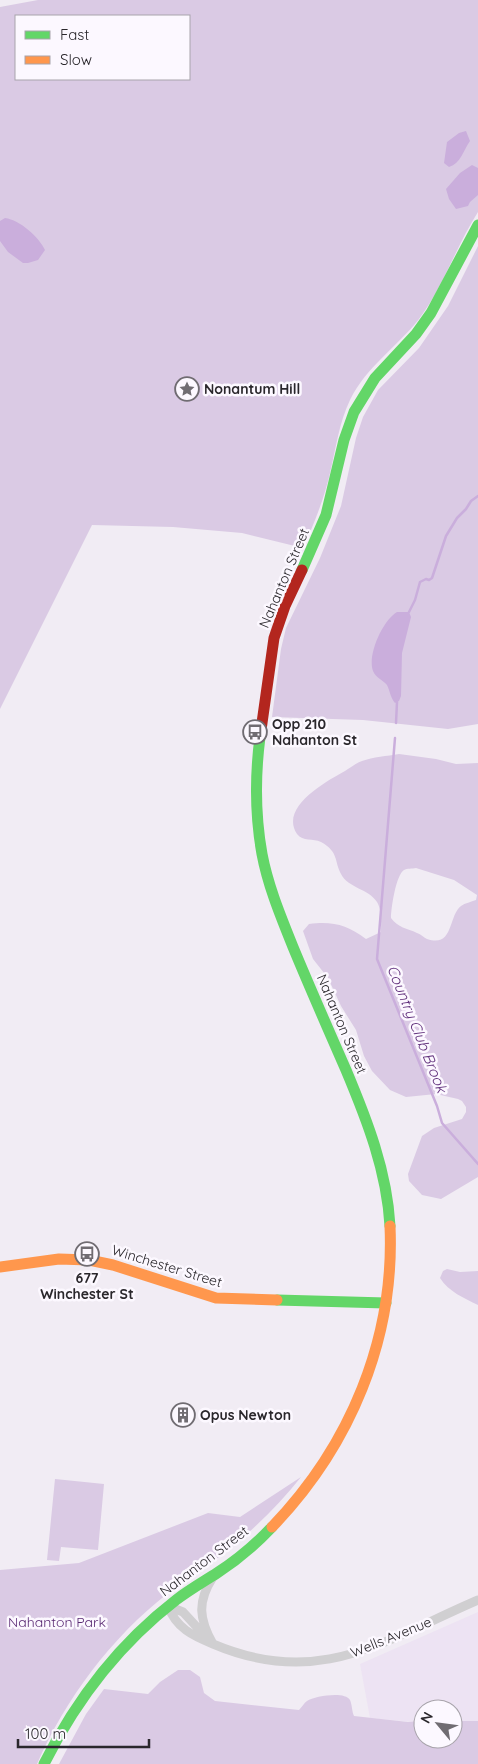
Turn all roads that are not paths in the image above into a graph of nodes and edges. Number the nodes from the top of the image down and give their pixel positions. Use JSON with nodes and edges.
{"nodes":[{"id":1,"x":478,"y":225,"type":"edge"},
{"id":2,"x":0,"y":1266,"type":"edge"},
{"id":3,"x":386,"y":1303,"type":"junction"},
{"id":4,"x":216,"y":1573,"type":"junction"},
{"id":5,"x":478,"y":1600,"type":"edge"},
{"id":6,"x":168,"y":1606,"type":"junction"},
{"id":7,"x":213,"y":1644,"type":"junction"},
{"id":8,"x":44,"y":1764,"type":"edge"}],
"edges":[{"from":1,"to":3,"type":"main road","name":"Nahanton Street"},
{"from":2,"to":3,"type":"main road","name":"Winchester Street"},
{"from":3,"to":4,"type":"main road","name":"Nahanton Street"},
{"from":4,"to":6,"type":"main road","name":"Nahanton Street"},
{"from":4,"to":7,"type":"street"},
{"from":5,"to":7,"type":"street","name":"Wells Avenue"},
{"from":6,"to":7,"type":"street","name":"Wells Avenue"},
{"from":6,"to":8,"type":"main road","name":"Nahanton Street"}]}
